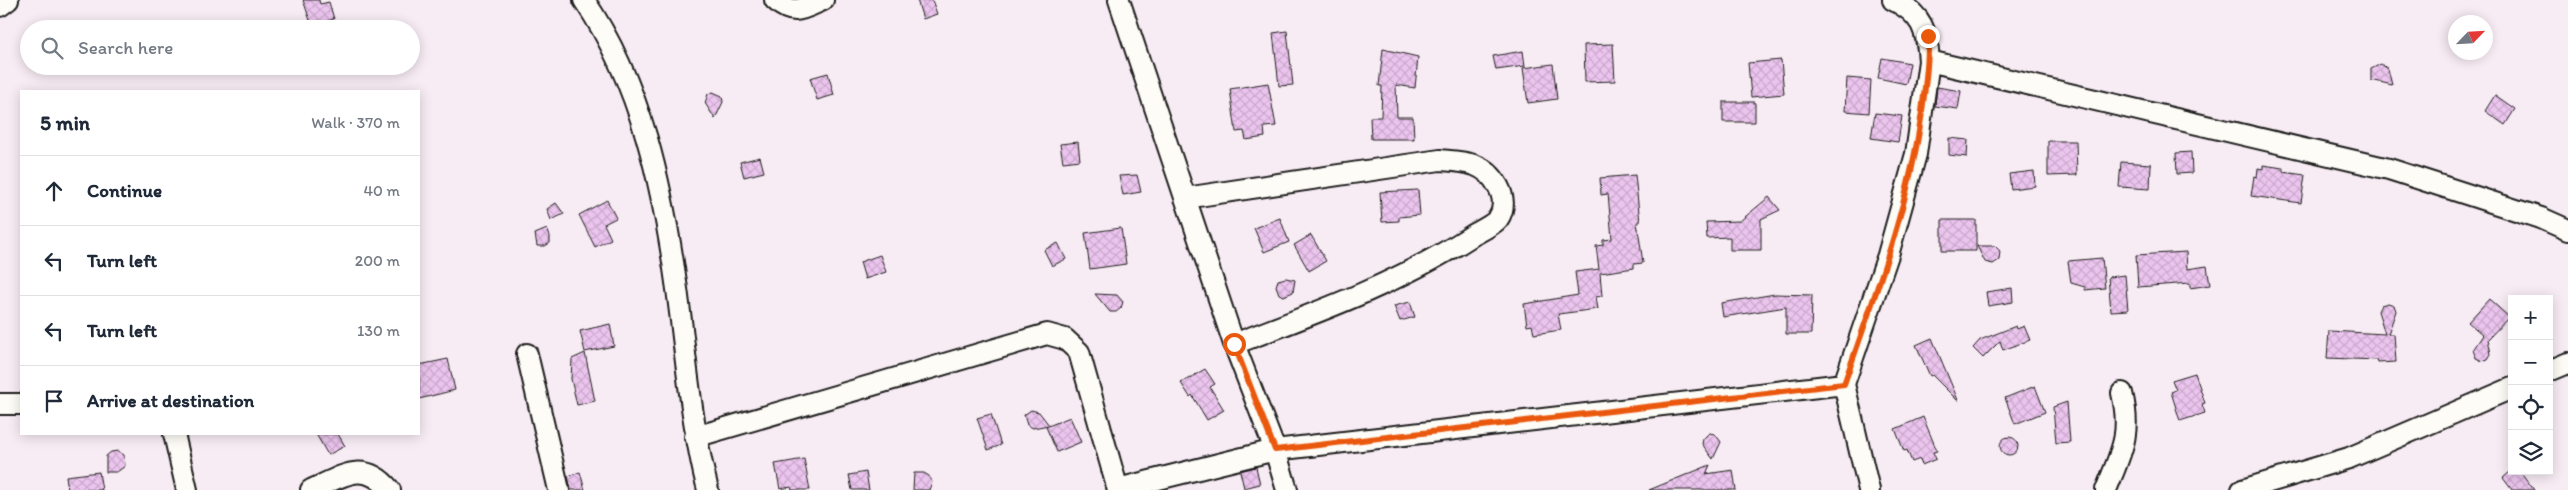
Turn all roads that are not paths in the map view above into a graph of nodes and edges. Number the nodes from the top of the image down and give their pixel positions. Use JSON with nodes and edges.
{"nodes":[{"id":1,"x":8,"y":0,"type":"edge"},
{"id":2,"x":584,"y":0,"type":"edge"},
{"id":3,"x":775,"y":0,"type":"edge"},
{"id":4,"x":823,"y":0,"type":"edge"},
{"id":5,"x":1119,"y":0,"type":"edge"},
{"id":6,"x":1893,"y":0,"type":"edge"},
{"id":7,"x":0,"y":6,"type":"edge"},
{"id":8,"x":1929,"y":61,"type":"junction"},
{"id":9,"x":1185,"y":198,"type":"junction"},
{"id":10,"x":2568,"y":230,"type":"edge"},
{"id":11,"x":1234,"y":344,"type":"junction"},
{"id":12,"x":528,"y":354,"type":"dead end"},
{"id":13,"x":2568,"y":362,"type":"edge"},
{"id":14,"x":2553,"y":369,"type":"edge"},
{"id":15,"x":1844,"y":384,"type":"junction"},
{"id":16,"x":2508,"y":390,"type":"edge"},
{"id":17,"x":2122,"y":393,"type":"dead end"},
{"id":18,"x":0,"y":404,"type":"edge"},
{"id":19,"x":20,"y":404,"type":"edge"},
{"id":20,"x":174,"y":435,"type":"edge"},
{"id":21,"x":695,"y":436,"type":"junction"},
{"id":22,"x":1275,"y":450,"type":"junction"},
{"id":23,"x":1118,"y":489,"type":"edge"},
{"id":24,"x":187,"y":490,"type":"edge"},
{"id":25,"x":311,"y":490,"type":"edge"},
{"id":26,"x":390,"y":490,"type":"edge"},
{"id":27,"x":559,"y":490,"type":"edge"},
{"id":28,"x":708,"y":490,"type":"edge"},
{"id":29,"x":1287,"y":490,"type":"edge"},
{"id":30,"x":1868,"y":490,"type":"edge"},
{"id":31,"x":2106,"y":490,"type":"edge"},
{"id":32,"x":2242,"y":490,"type":"edge"}],
"edges":[{"from":1,"to":7,"type":"street"},
{"from":2,"to":21,"type":"street"},
{"from":3,"to":4,"type":"street"},
{"from":5,"to":9,"type":"street"},
{"from":6,"to":8,"type":"street"},
{"from":8,"to":10,"type":"street"},
{"from":8,"to":15,"type":"street"},
{"from":9,"to":11,"type":"street"},
{"from":9,"to":11,"type":"street"},
{"from":11,"to":22,"type":"street"},
{"from":12,"to":27,"type":"street"},
{"from":13,"to":14,"type":"street"},
{"from":15,"to":22,"type":"street"},
{"from":15,"to":30,"type":"street"},
{"from":16,"to":32,"type":"street"},
{"from":17,"to":31,"type":"street"},
{"from":18,"to":19,"type":"street"},
{"from":20,"to":24,"type":"street"},
{"from":21,"to":23,"type":"street"},
{"from":21,"to":28,"type":"street"},
{"from":22,"to":23,"type":"street"},
{"from":22,"to":29,"type":"street"},
{"from":25,"to":26,"type":"street"}]}
